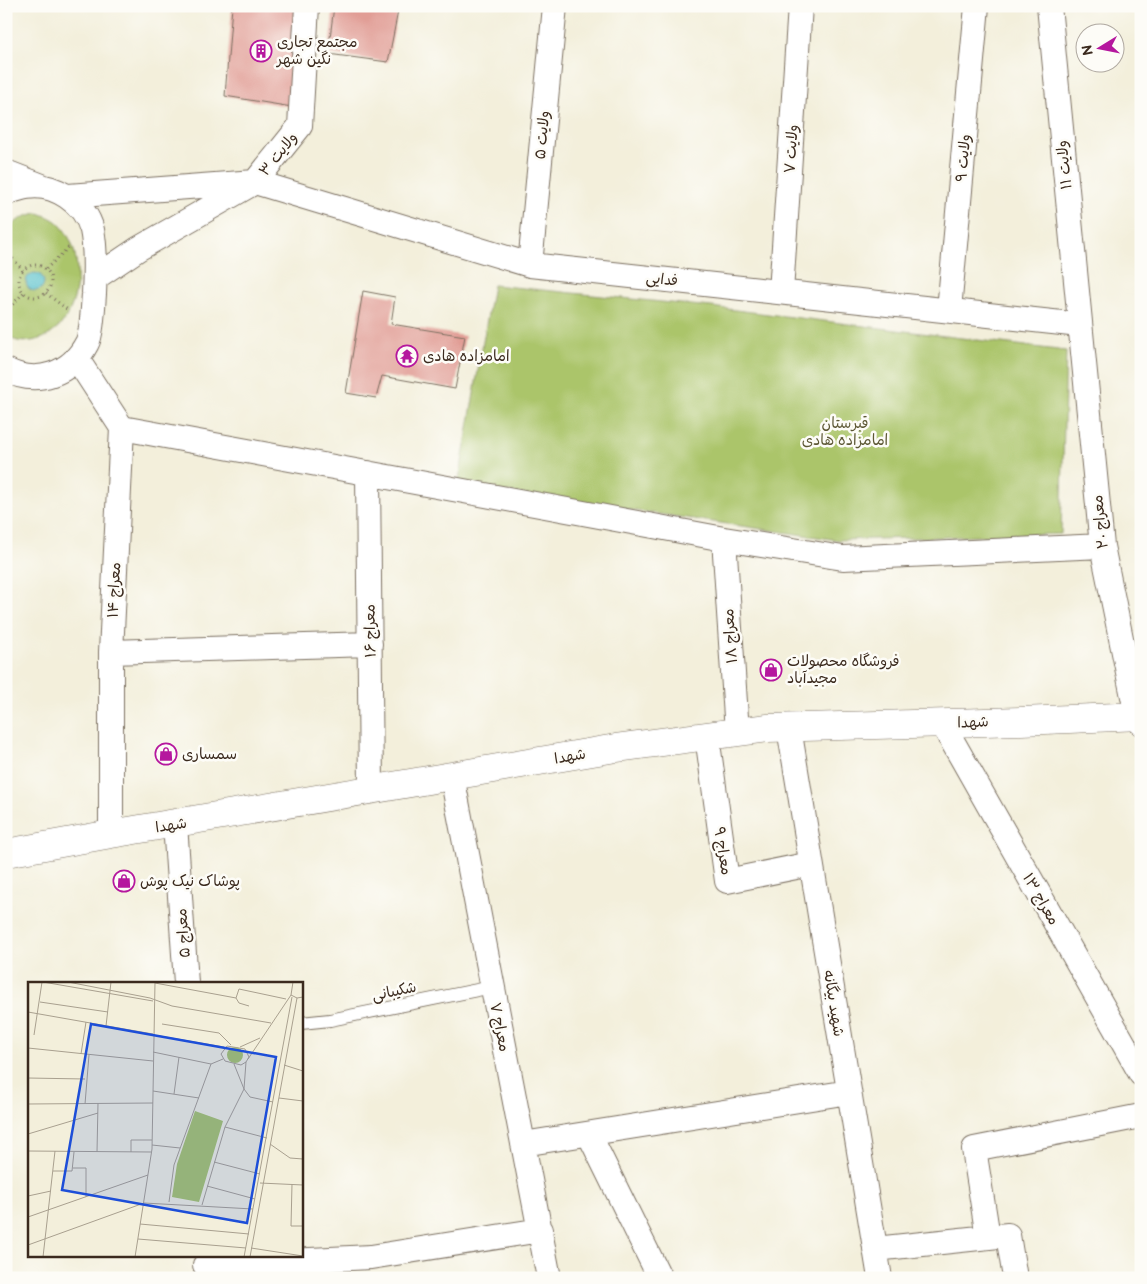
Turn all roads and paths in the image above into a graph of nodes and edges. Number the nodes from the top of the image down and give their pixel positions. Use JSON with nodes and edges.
{"nodes":[{"id":1,"x":307,"y":6,"type":"edge"},
{"id":2,"x":555,"y":6,"type":"edge"},
{"id":3,"x":800,"y":6,"type":"edge"},
{"id":4,"x":977,"y":6,"type":"edge"},
{"id":5,"x":1049,"y":6,"type":"edge"},
{"id":6,"x":6,"y":172,"type":"edge"},
{"id":7,"x":255,"y":182,"type":"junction"},
{"id":8,"x":58,"y":192,"type":"junction"},
{"id":9,"x":6,"y":194,"type":"edge"},
{"id":10,"x":72,"y":244,"type":"dead end"},
{"id":11,"x":6,"y":251,"type":"edge"},
{"id":12,"x":530,"y":265,"type":"junction"},
{"id":13,"x":46,"y":269,"type":"junction"},
{"id":14,"x":23,"y":270,"type":"junction"},
{"id":15,"x":95,"y":278,"type":"junction"},
{"id":16,"x":24,"y":292,"type":"junction"},
{"id":17,"x":781,"y":292,"type":"junction"},
{"id":18,"x":46,"y":293,"type":"junction"},
{"id":19,"x":949,"y":310,"type":"junction"},
{"id":20,"x":70,"y":311,"type":"dead end"},
{"id":21,"x":6,"y":312,"type":"edge"},
{"id":22,"x":1080,"y":325,"type":"junction"},
{"id":23,"x":77,"y":358,"type":"junction"},
{"id":24,"x":6,"y":370,"type":"edge"},
{"id":25,"x":122,"y":428,"type":"junction"},
{"id":26,"x":368,"y":473,"type":"junction"},
{"id":27,"x":724,"y":539,"type":"junction"},
{"id":28,"x":1102,"y":546,"type":"junction"},
{"id":29,"x":370,"y":644,"type":"junction"},
{"id":30,"x":111,"y":652,"type":"junction"},
{"id":31,"x":1139,"y":718,"type":"edge"},
{"id":32,"x":942,"y":723,"type":"junction"},
{"id":33,"x":789,"y":728,"type":"junction"},
{"id":34,"x":737,"y":732,"type":"junction"},
{"id":35,"x":707,"y":736,"type":"junction"},
{"id":36,"x":452,"y":776,"type":"junction"},
{"id":37,"x":371,"y":790,"type":"junction"},
{"id":38,"x":175,"y":824,"type":"junction"},
{"id":39,"x":111,"y":834,"type":"junction"},
{"id":40,"x":6,"y":854,"type":"edge"},
{"id":41,"x":811,"y":864,"type":"junction"},
{"id":42,"x":186,"y":982,"type":"edge"},
{"id":43,"x":492,"y":987,"type":"junction"},
{"id":44,"x":302,"y":1023,"type":"edge"},
{"id":45,"x":1141,"y":1074,"type":"edge"},
{"id":46,"x":849,"y":1092,"type":"junction"},
{"id":47,"x":1141,"y":1116,"type":"edge"},
{"id":48,"x":589,"y":1134,"type":"junction"},
{"id":49,"x":523,"y":1144,"type":"junction"},
{"id":50,"x":541,"y":1230,"type":"junction"},
{"id":51,"x":988,"y":1237,"type":"junction"},
{"id":52,"x":875,"y":1249,"type":"junction"},
{"id":53,"x":205,"y":1266,"type":"edge"},
{"id":54,"x":373,"y":1267,"type":"edge"},
{"id":55,"x":549,"y":1278,"type":"edge"},
{"id":56,"x":660,"y":1278,"type":"edge"},
{"id":57,"x":880,"y":1278,"type":"edge"},
{"id":58,"x":1014,"y":1278,"type":"edge"}],
"edges":[{"from":1,"to":7,"type":"street","name":"ولایت ۳"},
{"from":2,"to":12,"type":"street","name":"ولایت ۵"},
{"from":3,"to":17,"type":"street","name":"ولایت ۷"},
{"from":4,"to":19,"type":"street","name":"ولایت ۹"},
{"from":5,"to":22,"type":"street","name":"ولایت ۱۱"},
{"from":6,"to":8,"type":"street"},
{"from":7,"to":8,"type":"street"},
{"from":7,"to":12,"type":"street","name":"فدایی"},
{"from":7,"to":15,"type":"street"},
{"from":8,"to":9,"type":"street"},
{"from":8,"to":15,"type":"street"},
{"from":10,"to":13,"type":"path"},
{"from":11,"to":14,"type":"path"},
{"from":12,"to":17,"type":"street","name":"فدایی"},
{"from":13,"to":14,"type":"path"},
{"from":13,"to":18,"type":"path"},
{"from":14,"to":16,"type":"path"},
{"from":15,"to":23,"type":"street"},
{"from":16,"to":18,"type":"path"},
{"from":16,"to":21,"type":"path"},
{"from":17,"to":19,"type":"street","name":"فدایی"},
{"from":18,"to":20,"type":"path"},
{"from":19,"to":22,"type":"street","name":"فدایی"},
{"from":22,"to":28,"type":"street","name":"معراج ۲۰"},
{"from":23,"to":24,"type":"street"},
{"from":23,"to":25,"type":"street"},
{"from":25,"to":26,"type":"street"},
{"from":25,"to":30,"type":"street","name":"معراج ۱۴"},
{"from":26,"to":27,"type":"street"},
{"from":26,"to":29,"type":"street","name":"معراج ۱۶"},
{"from":27,"to":28,"type":"street"},
{"from":27,"to":34,"type":"street","name":"معراج ۱۸"},
{"from":28,"to":31,"type":"street","name":"معراج ۲۰"},
{"from":29,"to":30,"type":"street"},
{"from":29,"to":37,"type":"street","name":"معراج ۱۶"},
{"from":30,"to":39,"type":"street","name":"معراج ۱۴"},
{"from":31,"to":32,"type":"street","name":"شهدا"},
{"from":32,"to":33,"type":"street","name":"شهدا"},
{"from":32,"to":45,"type":"street","name":"معراج ۱۳"},
{"from":33,"to":34,"type":"street","name":"شهدا"},
{"from":33,"to":41,"type":"street","name":"شهید بیگانه"},
{"from":34,"to":35,"type":"street","name":"شهدا"},
{"from":35,"to":36,"type":"street","name":"شهدا"},
{"from":35,"to":41,"type":"street","name":"معراج ۹"},
{"from":36,"to":37,"type":"street","name":"شهدا"},
{"from":36,"to":43,"type":"street","name":"معراج ۷"},
{"from":37,"to":38,"type":"street","name":"شهدا"},
{"from":38,"to":39,"type":"street","name":"شهدا"},
{"from":38,"to":42,"type":"street","name":"معراج ۵"},
{"from":39,"to":40,"type":"street","name":"شهدا"},
{"from":41,"to":46,"type":"street","name":"شهید بیگانه"},
{"from":43,"to":44,"type":"lane","name":"شکیبانی"},
{"from":43,"to":49,"type":"street","name":"معراج ۷"},
{"from":46,"to":48,"type":"street"},
{"from":46,"to":52,"type":"street","name":"شهید بیگانه"},
{"from":47,"to":51,"type":"street"},
{"from":48,"to":49,"type":"street"},
{"from":48,"to":56,"type":"street"},
{"from":49,"to":50,"type":"street","name":"معراج ۷"},
{"from":50,"to":54,"type":"street"},
{"from":50,"to":55,"type":"street","name":"معراج ۷"},
{"from":51,"to":52,"type":"street"},
{"from":51,"to":58,"type":"street"},
{"from":52,"to":57,"type":"street","name":"شهید بیگانه"},
{"from":53,"to":54,"type":"street"}]}
